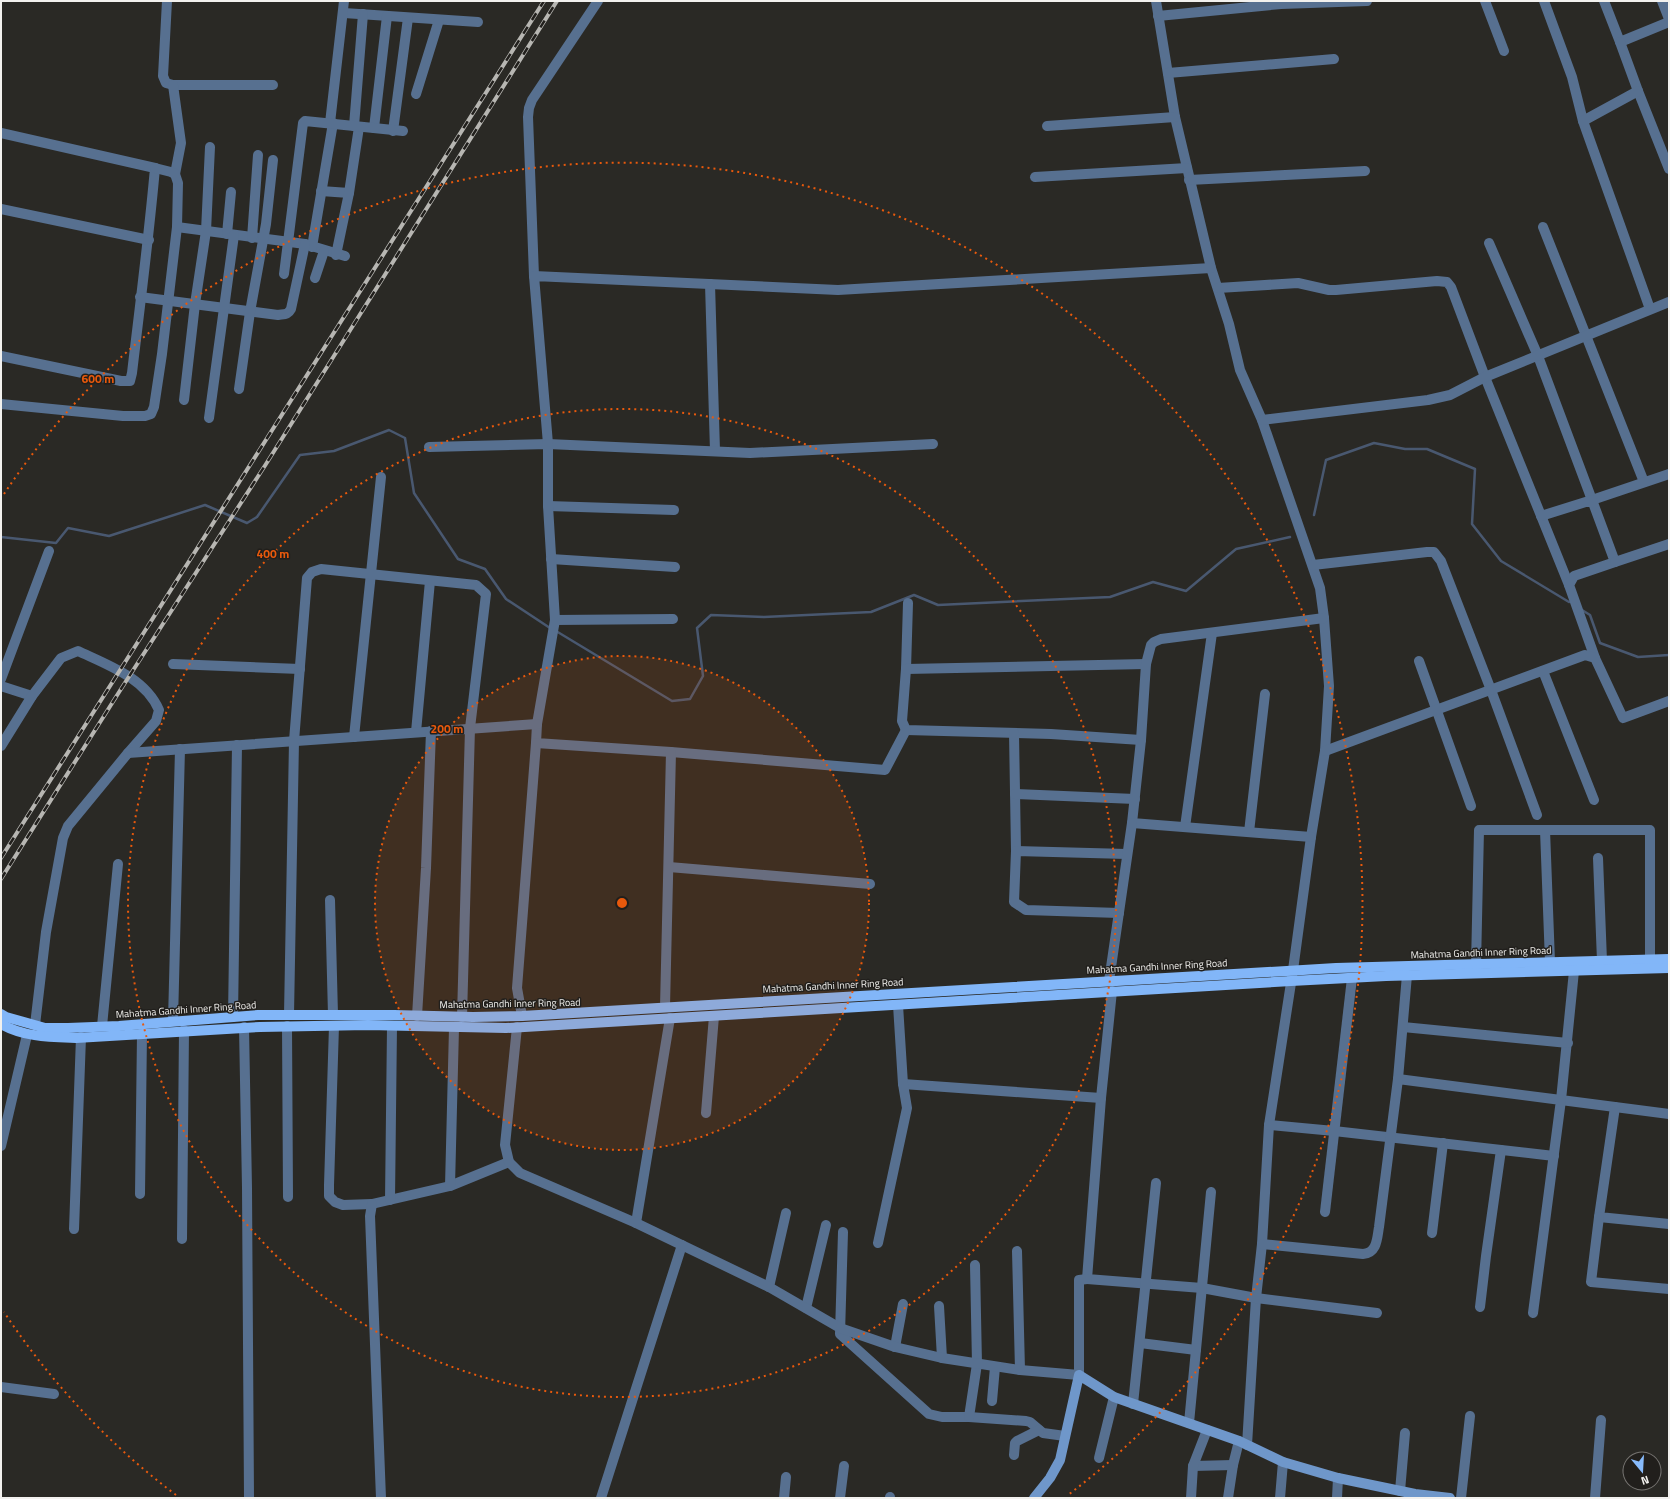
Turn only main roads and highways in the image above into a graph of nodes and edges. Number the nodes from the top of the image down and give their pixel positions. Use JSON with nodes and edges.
{"nodes":[{"id":1,"x":1669,"y":959,"type":"edge"},
{"id":2,"x":1669,"y":968,"type":"edge"},
{"id":3,"x":1292,"y":975,"type":"junction"},
{"id":4,"x":1111,"y":986,"type":"junction"},
{"id":5,"x":1,"y":1014,"type":"edge"},
{"id":6,"x":1,"y":1024,"type":"edge"},
{"id":7,"x":1415,"y":1496,"type":"edge"},
{"id":8,"x":1034,"y":1498,"type":"edge"},
{"id":9,"x":1450,"y":1498,"type":"edge"}],
"edges":[{"from":1,"to":3,"type":"main road","name":"Mahatma Gandhi Inner Ring Road"},
{"from":2,"to":3,"type":"main road","name":"Mahatma Gandhi Inner Ring Road"},
{"from":3,"to":4,"type":"main road","name":"Mahatma Gandhi Inner Ring Road"},
{"from":4,"to":5,"type":"main road","name":"Mahatma Gandhi Inner Ring Road"},
{"from":4,"to":6,"type":"main road","name":"Mahatma Gandhi Inner Ring Road"},
{"from":7,"to":8,"type":"main road"},
{"from":7,"to":9,"type":"main road"}]}
